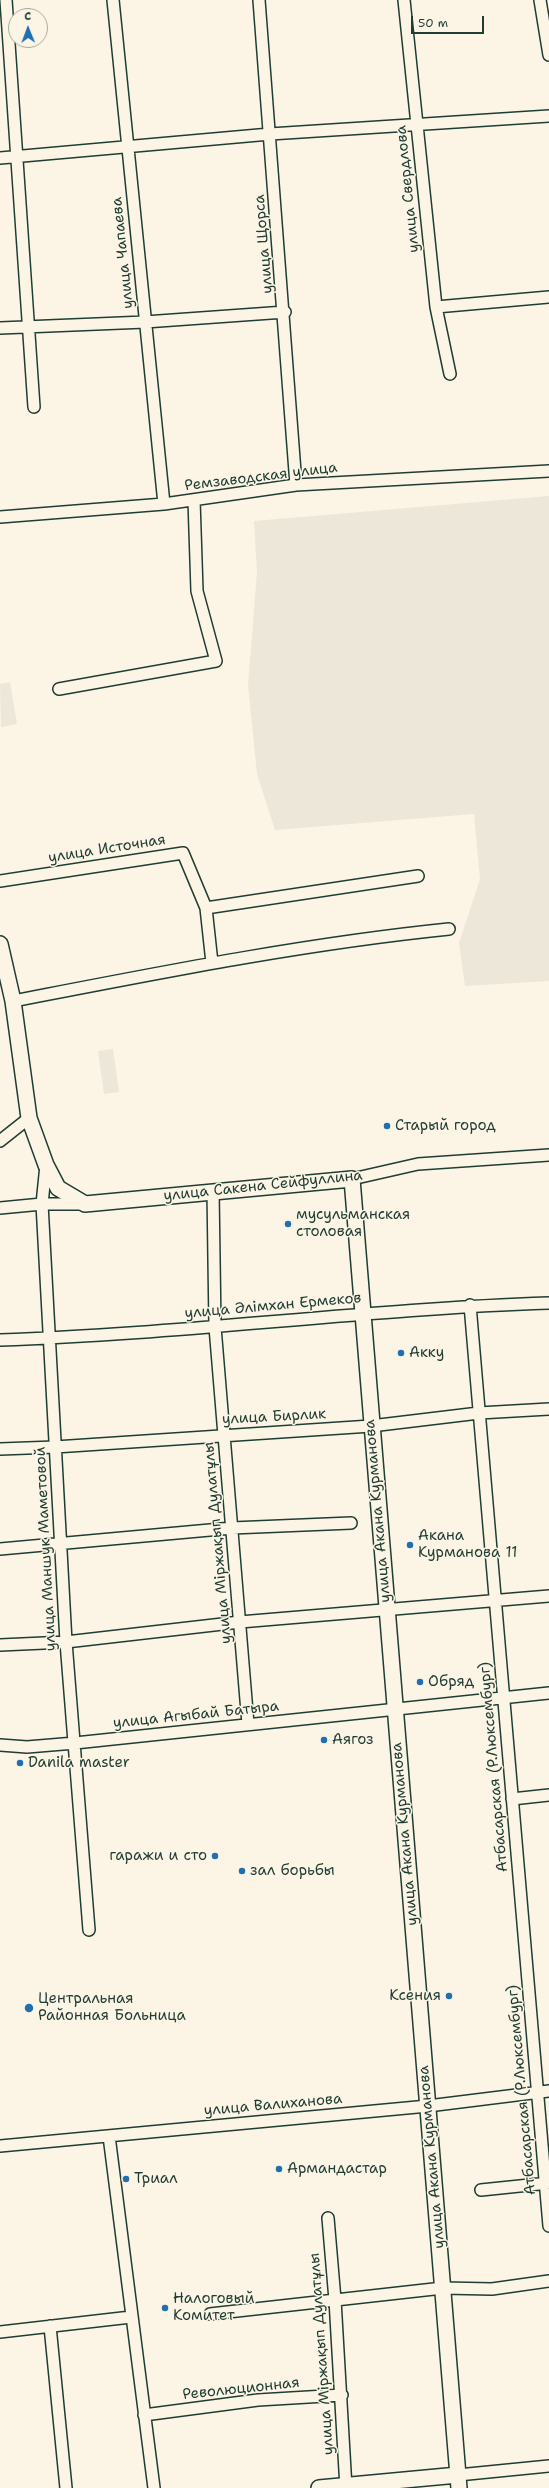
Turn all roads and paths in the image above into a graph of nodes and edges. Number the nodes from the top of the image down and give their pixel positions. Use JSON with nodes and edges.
{"nodes":[{"id":1,"x":6,"y":0,"type":"edge"},
{"id":2,"x":113,"y":0,"type":"edge"},
{"id":3,"x":260,"y":0,"type":"edge"},
{"id":4,"x":404,"y":0,"type":"edge"},
{"id":5,"x":540,"y":0,"type":"edge"},
{"id":6,"x":549,"y":55,"type":"edge"},
{"id":7,"x":549,"y":116,"type":"edge"},
{"id":8,"x":416,"y":123,"type":"junction"},
{"id":9,"x":270,"y":134,"type":"junction"},
{"id":10,"x":127,"y":146,"type":"junction"},
{"id":11,"x":17,"y":157,"type":"junction"},
{"id":12,"x":0,"y":158,"type":"edge"},
{"id":13,"x":549,"y":297,"type":"edge"},
{"id":14,"x":436,"y":307,"type":"junction"},
{"id":15,"x":285,"y":312,"type":"junction"},
{"id":16,"x":145,"y":322,"type":"junction"},
{"id":17,"x":30,"y":326,"type":"junction"},
{"id":18,"x":0,"y":328,"type":"edge"},
{"id":19,"x":450,"y":374,"type":"dead end"},
{"id":20,"x":34,"y":407,"type":"dead end"},
{"id":21,"x":549,"y":472,"type":"edge"},
{"id":22,"x":296,"y":485,"type":"junction"},
{"id":23,"x":194,"y":500,"type":"junction"},
{"id":24,"x":164,"y":504,"type":"junction"},
{"id":25,"x":0,"y":517,"type":"edge"},
{"id":26,"x":59,"y":690,"type":"dead end"},
{"id":27,"x":418,"y":876,"type":"dead end"},
{"id":28,"x":0,"y":881,"type":"edge"},
{"id":29,"x":206,"y":908,"type":"junction"},
{"id":30,"x":449,"y":929,"type":"dead end"},
{"id":31,"x":0,"y":944,"type":"edge"},
{"id":32,"x":212,"y":963,"type":"junction"},
{"id":33,"x":13,"y":1001,"type":"junction"},
{"id":34,"x":29,"y":1118,"type":"junction"},
{"id":35,"x":0,"y":1141,"type":"edge"},
{"id":36,"x":549,"y":1155,"type":"edge"},
{"id":37,"x":46,"y":1165,"type":"junction"},
{"id":38,"x":352,"y":1179,"type":"junction"},
{"id":39,"x":213,"y":1191,"type":"junction"},
{"id":40,"x":42,"y":1204,"type":"junction"},
{"id":41,"x":85,"y":1204,"type":"junction"},
{"id":42,"x":0,"y":1208,"type":"edge"},
{"id":43,"x":549,"y":1303,"type":"edge"},
{"id":44,"x":470,"y":1305,"type":"junction"},
{"id":45,"x":364,"y":1314,"type":"junction"},
{"id":46,"x":215,"y":1327,"type":"junction"},
{"id":47,"x":50,"y":1338,"type":"junction"},
{"id":48,"x":0,"y":1340,"type":"edge"},
{"id":49,"x":549,"y":1409,"type":"edge"},
{"id":50,"x":479,"y":1414,"type":"junction"},
{"id":51,"x":371,"y":1426,"type":"junction"},
{"id":52,"x":224,"y":1435,"type":"junction"},
{"id":53,"x":56,"y":1447,"type":"junction"},
{"id":54,"x":0,"y":1449,"type":"edge"},
{"id":55,"x":351,"y":1523,"type":"dead end"},
{"id":56,"x":232,"y":1528,"type":"junction"},
{"id":57,"x":62,"y":1545,"type":"junction"},
{"id":58,"x":0,"y":1549,"type":"edge"},
{"id":59,"x":549,"y":1596,"type":"edge"},
{"id":60,"x":495,"y":1601,"type":"junction"},
{"id":61,"x":386,"y":1611,"type":"junction"},
{"id":62,"x":240,"y":1622,"type":"junction"},
{"id":63,"x":66,"y":1642,"type":"junction"},
{"id":64,"x":0,"y":1645,"type":"edge"},
{"id":65,"x":549,"y":1693,"type":"edge"},
{"id":66,"x":503,"y":1696,"type":"junction"},
{"id":67,"x":395,"y":1710,"type":"junction"},
{"id":68,"x":248,"y":1724,"type":"junction"},
{"id":69,"x":75,"y":1743,"type":"junction"},
{"id":70,"x":0,"y":1745,"type":"edge"},
{"id":71,"x":549,"y":1795,"type":"edge"},
{"id":72,"x":512,"y":1799,"type":"junction"},
{"id":73,"x":89,"y":1930,"type":"dead end"},
{"id":74,"x":549,"y":2091,"type":"edge"},
{"id":75,"x":538,"y":2093,"type":"junction"},
{"id":76,"x":428,"y":2106,"type":"junction"},
{"id":77,"x":110,"y":2136,"type":"junction"},
{"id":78,"x":0,"y":2146,"type":"edge"},
{"id":79,"x":547,"y":2184,"type":"edge"},
{"id":80,"x":481,"y":2190,"type":"dead end"},
{"id":81,"x":328,"y":2218,"type":"dead end"},
{"id":82,"x":549,"y":2226,"type":"edge"},
{"id":83,"x":549,"y":2281,"type":"edge"},
{"id":84,"x":443,"y":2288,"type":"junction"},
{"id":85,"x":335,"y":2300,"type":"junction"},
{"id":86,"x":210,"y":2314,"type":"dead end"},
{"id":87,"x":131,"y":2318,"type":"junction"},
{"id":88,"x":50,"y":2326,"type":"junction"},
{"id":89,"x":0,"y":2332,"type":"edge"},
{"id":90,"x":342,"y":2395,"type":"junction"},
{"id":91,"x":144,"y":2415,"type":"junction"},
{"id":92,"x":549,"y":2466,"type":"edge"},
{"id":93,"x":459,"y":2482,"type":"edge"},
{"id":94,"x":346,"y":2487,"type":"edge"},
{"id":95,"x":66,"y":2488,"type":"edge"},
{"id":96,"x":154,"y":2488,"type":"edge"},
{"id":97,"x":319,"y":2488,"type":"edge"}],
"edges":[{"from":1,"to":11,"type":"street"},
{"from":2,"to":10,"type":"street","name":"улица Чапаева"},
{"from":3,"to":9,"type":"street","name":"улица Щорса"},
{"from":4,"to":8,"type":"street","name":"улица Свердлова"},
{"from":5,"to":6,"type":"street"},
{"from":7,"to":8,"type":"street"},
{"from":8,"to":9,"type":"street"},
{"from":8,"to":14,"type":"street","name":"улица Свердлова"},
{"from":9,"to":10,"type":"street"},
{"from":9,"to":15,"type":"street","name":"улица Щорса"},
{"from":10,"to":11,"type":"street"},
{"from":10,"to":16,"type":"street","name":"улица Чапаева"},
{"from":11,"to":12,"type":"street"},
{"from":11,"to":17,"type":"street"},
{"from":13,"to":14,"type":"street"},
{"from":14,"to":19,"type":"street","name":"улица Свердлова"},
{"from":15,"to":16,"type":"street"},
{"from":15,"to":22,"type":"street","name":"улица Щорса"},
{"from":16,"to":17,"type":"street"},
{"from":16,"to":24,"type":"street","name":"улица Чапаева"},
{"from":17,"to":18,"type":"street"},
{"from":17,"to":20,"type":"street"},
{"from":21,"to":22,"type":"street","name":"Ремзаводская улица"},
{"from":22,"to":23,"type":"street","name":"Ремзаводская улица"},
{"from":23,"to":24,"type":"street","name":"Ремзаводская улица"},
{"from":23,"to":26,"type":"street"},
{"from":24,"to":25,"type":"street","name":"Ремзаводская улица"},
{"from":27,"to":29,"type":"street"},
{"from":28,"to":29,"type":"street","name":"улица Источная"},
{"from":29,"to":32,"type":"street","name":"улица Источная"},
{"from":30,"to":32,"type":"street"},
{"from":31,"to":33,"type":"main road"},
{"from":32,"to":33,"type":"street"},
{"from":33,"to":34,"type":"main road"},
{"from":34,"to":35,"type":"street"},
{"from":34,"to":37,"type":"main road"},
{"from":36,"to":38,"type":"street","name":"улица Сакена Сейфуллина"},
{"from":37,"to":40,"type":"street","name":"улица Маншук Маметовой"},
{"from":37,"to":41,"type":"main road"},
{"from":38,"to":39,"type":"main road","name":"улица Сакена Сейфуллина"},
{"from":38,"to":45,"type":"main road","name":"улица Акана Курманова"},
{"from":39,"to":41,"type":"main road","name":"улица Сакена Сейфуллина"},
{"from":39,"to":46,"type":"street","name":"улица Міржақып Дулатұлы"},
{"from":40,"to":41,"type":"street","name":"улица Сакена Сейфуллина"},
{"from":40,"to":42,"type":"street","name":"улица Сакена Сейфуллина"},
{"from":40,"to":47,"type":"street","name":"улица Маншук Маметовой"},
{"from":43,"to":44,"type":"street","name":"улица Әлімхан Ермеков"},
{"from":44,"to":45,"type":"street","name":"улица Әлімхан Ермеков"},
{"from":44,"to":50,"type":"street","name":"Атбасарская (Р.Люксембург)"},
{"from":45,"to":46,"type":"street","name":"улица Әлімхан Ермеков"},
{"from":45,"to":51,"type":"main road","name":"улица Акана Курманова"},
{"from":46,"to":47,"type":"street","name":"улица Әлімхан Ермеков"},
{"from":46,"to":52,"type":"street","name":"улица Міржақып Дулатұлы"},
{"from":47,"to":48,"type":"street","name":"улица Әлімхан Ермеков"},
{"from":47,"to":53,"type":"street","name":"улица Маншук Маметовой"},
{"from":49,"to":50,"type":"street","name":"улица Бирлик"},
{"from":50,"to":51,"type":"street","name":"улица Бирлик"},
{"from":50,"to":60,"type":"street","name":"Атбасарская (Р.Люксембург)"},
{"from":51,"to":52,"type":"street","name":"улица Бирлик"},
{"from":51,"to":61,"type":"main road","name":"улица Акана Курманова"},
{"from":52,"to":53,"type":"street","name":"улица Бирлик"},
{"from":52,"to":56,"type":"street","name":"улица Міржақып Дулатұлы"},
{"from":53,"to":54,"type":"street","name":"улица Бирлик"},
{"from":53,"to":57,"type":"street","name":"улица Маншук Маметовой"},
{"from":55,"to":56,"type":"street"},
{"from":56,"to":57,"type":"street"},
{"from":56,"to":62,"type":"street","name":"улица Міржақып Дулатұлы"},
{"from":57,"to":58,"type":"street"},
{"from":57,"to":63,"type":"street","name":"улица Маншук Маметовой"},
{"from":59,"to":60,"type":"street"},
{"from":60,"to":61,"type":"street"},
{"from":60,"to":66,"type":"street","name":"Атбасарская (Р.Люксембург)"},
{"from":61,"to":62,"type":"street"},
{"from":61,"to":67,"type":"main road","name":"улица Акана Курманова"},
{"from":62,"to":63,"type":"street"},
{"from":62,"to":68,"type":"street","name":"улица Міржақып Дулатұлы"},
{"from":63,"to":64,"type":"street"},
{"from":63,"to":69,"type":"street","name":"улица Маншук Маметовой"},
{"from":65,"to":66,"type":"street","name":"улица Агыбай Батыра"},
{"from":66,"to":67,"type":"street","name":"улица Агыбай Батыра"},
{"from":66,"to":72,"type":"street","name":"Атбасарская (Р.Люксембург)"},
{"from":67,"to":68,"type":"street","name":"улица Агыбай Батыра"},
{"from":67,"to":76,"type":"main road","name":"улица Акана Курманова"},
{"from":68,"to":69,"type":"street","name":"улица Агыбай Батыра"},
{"from":69,"to":70,"type":"street","name":"улица Агыбай Батыра"},
{"from":69,"to":73,"type":"street","name":"улица Маншук Маметовой"},
{"from":71,"to":72,"type":"street"},
{"from":72,"to":75,"type":"street","name":"Атбасарская (Р.Люксембург)"},
{"from":74,"to":75,"type":"street","name":"улица Валиханова"},
{"from":75,"to":76,"type":"street","name":"улица Валиханова"},
{"from":75,"to":79,"type":"street","name":"Атбасарская (Р.Люксембург)"},
{"from":76,"to":77,"type":"street","name":"улица Валиханова"},
{"from":76,"to":84,"type":"main road","name":"улица Акана Курманова"},
{"from":77,"to":78,"type":"street","name":"улица Валиханова"},
{"from":77,"to":87,"type":"street"},
{"from":79,"to":80,"type":"street"},
{"from":79,"to":82,"type":"street","name":"Атбасарская (Р.Люксембург)"},
{"from":81,"to":85,"type":"street","name":"улица Міржақып Дулатұлы"},
{"from":83,"to":84,"type":"street"},
{"from":84,"to":85,"type":"street"},
{"from":84,"to":93,"type":"main road","name":"улица Акана Курманова"},
{"from":85,"to":86,"type":"street"},
{"from":85,"to":90,"type":"street","name":"улица Міржақып Дулатұлы"},
{"from":87,"to":88,"type":"street"},
{"from":87,"to":91,"type":"street"},
{"from":88,"to":89,"type":"street"},
{"from":88,"to":95,"type":"street"},
{"from":90,"to":91,"type":"street","name":"Революционная"},
{"from":90,"to":94,"type":"street","name":"улица Міржақып Дулатұлы"},
{"from":91,"to":96,"type":"street"},
{"from":92,"to":93,"type":"street"},
{"from":93,"to":94,"type":"main road"},
{"from":94,"to":97,"type":"main road"}]}
